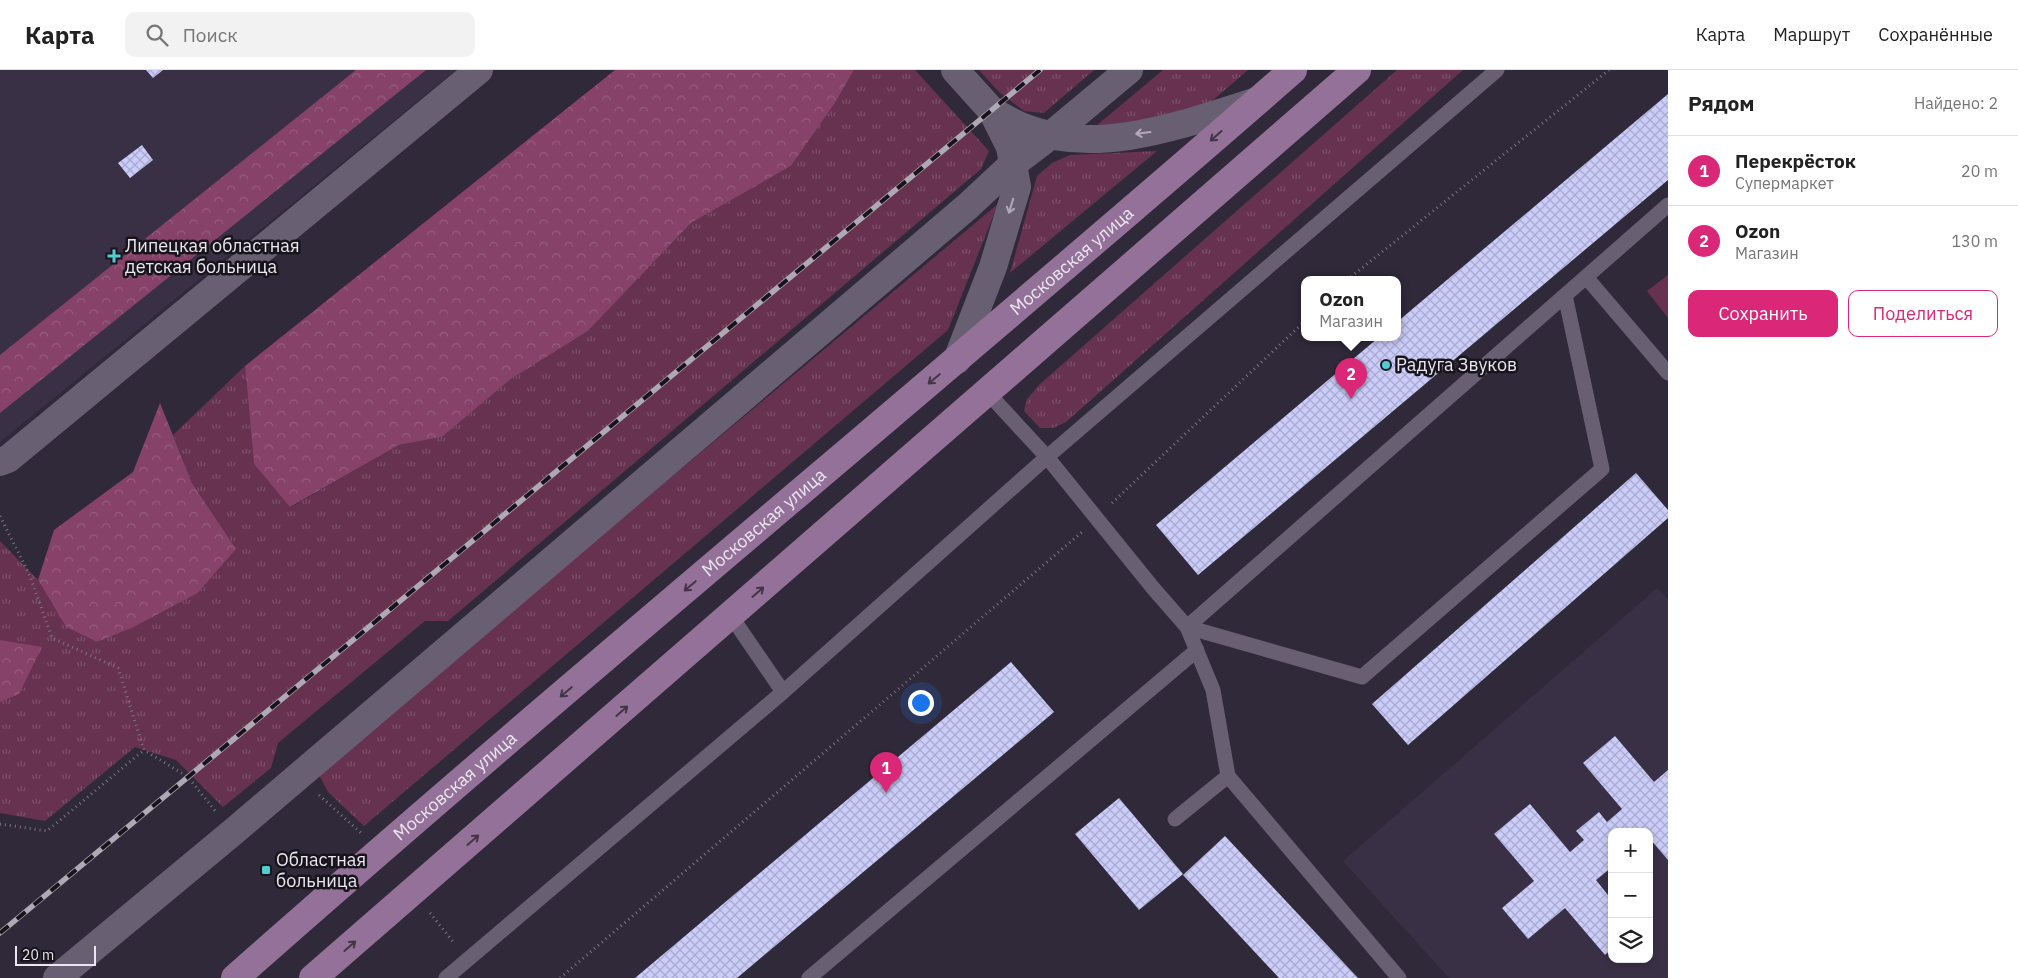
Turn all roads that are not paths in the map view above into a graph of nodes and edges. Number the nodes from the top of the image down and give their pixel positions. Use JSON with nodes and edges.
{"nodes":[{"id":1,"x":479,"y":70,"type":"edge"},
{"id":2,"x":955,"y":70,"type":"edge"},
{"id":3,"x":1129,"y":70,"type":"edge"},
{"id":4,"x":1293,"y":70,"type":"edge"},
{"id":5,"x":1357,"y":70,"type":"edge"},
{"id":6,"x":1497,"y":70,"type":"edge"},
{"id":7,"x":1257,"y":101,"type":"junction"},
{"id":8,"x":992,"y":111,"type":"junction"},
{"id":9,"x":1051,"y":135,"type":"junction"},
{"id":10,"x":1013,"y":164,"type":"junction"},
{"id":11,"x":1668,"y":205,"type":"edge"},
{"id":12,"x":1586,"y":277,"type":"junction"},
{"id":13,"x":1565,"y":296,"type":"junction"},
{"id":14,"x":957,"y":360,"type":"junction"},
{"id":15,"x":1668,"y":373,"type":"edge"},
{"id":16,"x":986,"y":391,"type":"junction"},
{"id":17,"x":1047,"y":457,"type":"junction"},
{"id":18,"x":0,"y":462,"type":"edge"},
{"id":19,"x":731,"y":616,"type":"junction"},
{"id":20,"x":1187,"y":627,"type":"junction"},
{"id":21,"x":1197,"y":650,"type":"junction"},
{"id":22,"x":783,"y":692,"type":"junction"},
{"id":23,"x":1228,"y":776,"type":"junction"},
{"id":24,"x":1175,"y":819,"type":"dead end"},
{"id":25,"x":57,"y":978,"type":"edge"},
{"id":26,"x":235,"y":978,"type":"edge"},
{"id":27,"x":313,"y":978,"type":"edge"},
{"id":28,"x":446,"y":978,"type":"edge"},
{"id":29,"x":809,"y":978,"type":"edge"},
{"id":30,"x":1399,"y":978,"type":"edge"}],
"edges":[{"from":1,"to":18,"type":"street"},
{"from":2,"to":8,"type":"street"},
{"from":3,"to":9,"type":"street"},
{"from":4,"to":7,"type":"main road","name":"Московская улица"},
{"from":5,"to":16,"type":"main road"},
{"from":6,"to":17,"type":"lane"},
{"from":7,"to":9,"type":"street","one_way":true},
{"from":7,"to":14,"type":"main road","name":"Московская улица","one_way":true},
{"from":8,"to":9,"type":"street"},
{"from":8,"to":10,"type":"street"},
{"from":9,"to":10,"type":"street"},
{"from":10,"to":14,"type":"street","one_way":true},
{"from":10,"to":25,"type":"street"},
{"from":11,"to":12,"type":"lane"},
{"from":12,"to":13,"type":"lane"},
{"from":12,"to":15,"type":"lane"},
{"from":13,"to":20,"type":"lane"},
{"from":13,"to":20,"type":"lane"},
{"from":14,"to":26,"type":"main road","name":"Московская улица","one_way":true},
{"from":16,"to":17,"type":"lane"},
{"from":19,"to":16,"type":"main road","one_way":true},
{"from":17,"to":20,"type":"lane"},
{"from":17,"to":22,"type":"lane"},
{"from":19,"to":22,"type":"lane"},
{"from":27,"to":19,"type":"main road","one_way":true},
{"from":20,"to":21,"type":"lane"},
{"from":21,"to":23,"type":"lane"},
{"from":21,"to":29,"type":"lane"},
{"from":22,"to":28,"type":"lane"},
{"from":23,"to":24,"type":"lane"},
{"from":23,"to":30,"type":"lane"}]}
